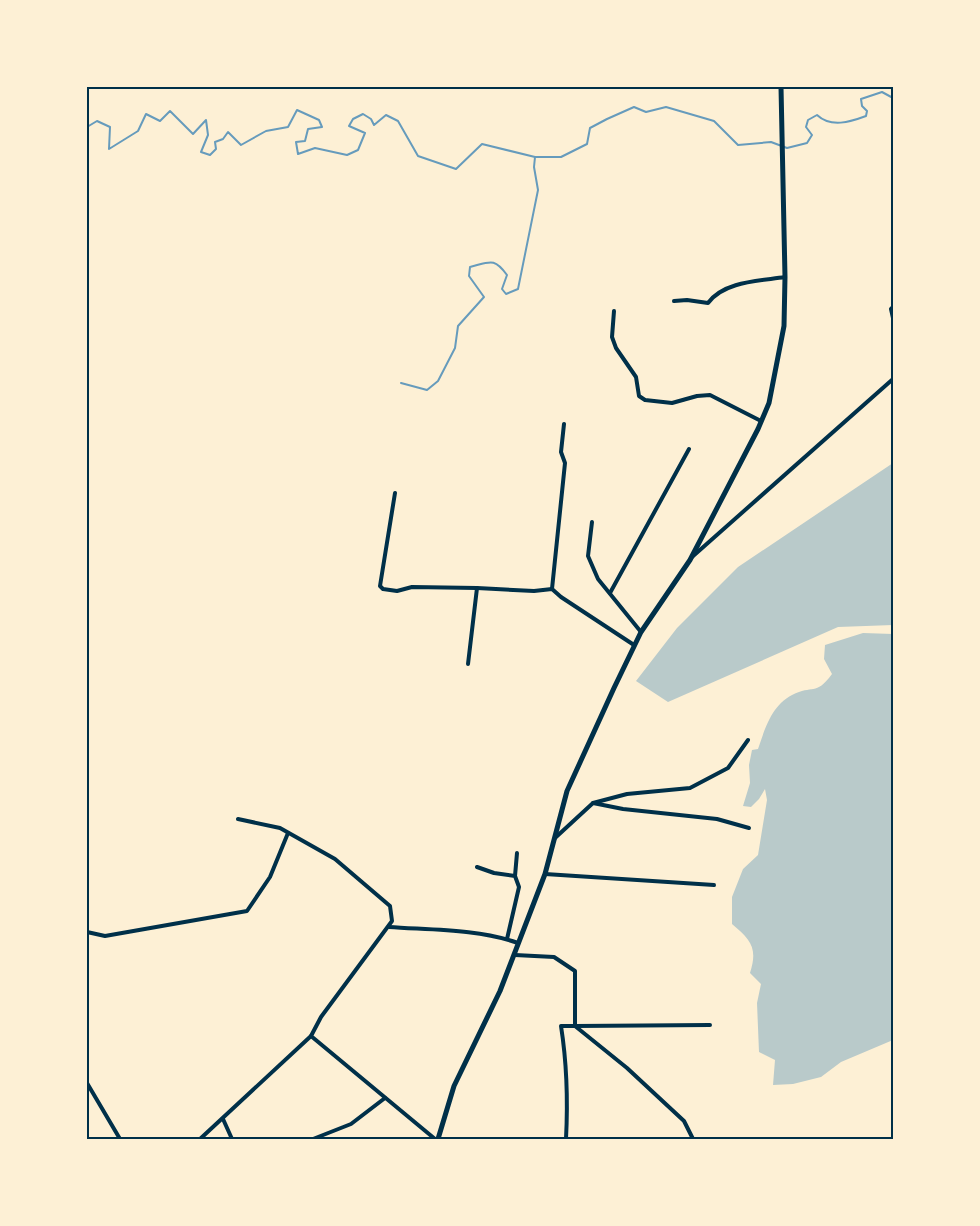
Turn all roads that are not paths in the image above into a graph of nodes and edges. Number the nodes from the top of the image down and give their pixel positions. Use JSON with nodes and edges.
{"nodes":[{"id":1,"x":781,"y":87,"type":"edge"},
{"id":2,"x":785,"y":277,"type":"junction"},
{"id":3,"x":674,"y":301,"type":"dead end"},
{"id":4,"x":893,"y":307,"type":"edge"},
{"id":5,"x":614,"y":311,"type":"dead end"},
{"id":6,"x":893,"y":318,"type":"edge"},
{"id":7,"x":893,"y":379,"type":"edge"},
{"id":8,"x":761,"y":421,"type":"junction"},
{"id":9,"x":564,"y":424,"type":"dead end"},
{"id":10,"x":689,"y":449,"type":"dead end"},
{"id":11,"x":394,"y":493,"type":"dead end"},
{"id":12,"x":592,"y":522,"type":"dead end"},
{"id":13,"x":690,"y":560,"type":"junction"},
{"id":14,"x":477,"y":588,"type":"junction"},
{"id":15,"x":552,"y":589,"type":"junction"},
{"id":16,"x":610,"y":593,"type":"junction"},
{"id":17,"x":641,"y":632,"type":"junction"},
{"id":18,"x":635,"y":646,"type":"junction"},
{"id":19,"x":468,"y":664,"type":"dead end"},
{"id":20,"x":748,"y":740,"type":"dead end"},
{"id":21,"x":592,"y":803,"type":"junction"},
{"id":22,"x":238,"y":819,"type":"dead end"},
{"id":23,"x":749,"y":828,"type":"dead end"},
{"id":24,"x":288,"y":833,"type":"junction"},
{"id":25,"x":555,"y":839,"type":"junction"},
{"id":26,"x":517,"y":853,"type":"dead end"},
{"id":27,"x":477,"y":867,"type":"dead end"},
{"id":28,"x":545,"y":874,"type":"junction"},
{"id":29,"x":515,"y":876,"type":"junction"},
{"id":30,"x":714,"y":885,"type":"dead end"},
{"id":31,"x":388,"y":927,"type":"junction"},
{"id":32,"x":87,"y":932,"type":"edge"},
{"id":33,"x":507,"y":939,"type":"junction"},
{"id":34,"x":519,"y":944,"type":"junction"},
{"id":35,"x":515,"y":955,"type":"junction"},
{"id":36,"x":710,"y":1025,"type":"dead end"},
{"id":37,"x":575,"y":1026,"type":"junction"},
{"id":38,"x":311,"y":1036,"type":"junction"},
{"id":39,"x":87,"y":1083,"type":"edge"},
{"id":40,"x":386,"y":1098,"type":"junction"},
{"id":41,"x":223,"y":1119,"type":"junction"},
{"id":42,"x":120,"y":1139,"type":"edge"},
{"id":43,"x":200,"y":1139,"type":"edge"},
{"id":44,"x":232,"y":1139,"type":"edge"},
{"id":45,"x":313,"y":1139,"type":"edge"},
{"id":46,"x":437,"y":1139,"type":"edge"},
{"id":47,"x":566,"y":1139,"type":"edge"},
{"id":48,"x":693,"y":1139,"type":"edge"}],
"edges":[{"from":1,"to":2,"type":"main road"},
{"from":2,"to":3,"type":"street"},
{"from":2,"to":8,"type":"main road"},
{"from":4,"to":6,"type":"street"},
{"from":5,"to":8,"type":"street"},
{"from":7,"to":13,"type":"street"},
{"from":8,"to":13,"type":"main road"},
{"from":9,"to":15,"type":"street"},
{"from":10,"to":16,"type":"street"},
{"from":11,"to":14,"type":"street"},
{"from":12,"to":16,"type":"street"},
{"from":13,"to":17,"type":"main road"},
{"from":14,"to":15,"type":"street"},
{"from":14,"to":19,"type":"street"},
{"from":15,"to":18,"type":"street"},
{"from":16,"to":17,"type":"street"},
{"from":17,"to":18,"type":"main road"},
{"from":18,"to":25,"type":"main road"},
{"from":20,"to":21,"type":"street"},
{"from":21,"to":23,"type":"street"},
{"from":21,"to":25,"type":"street"},
{"from":22,"to":24,"type":"street"},
{"from":24,"to":31,"type":"street"},
{"from":24,"to":32,"type":"street"},
{"from":25,"to":28,"type":"main road"},
{"from":26,"to":29,"type":"street"},
{"from":27,"to":29,"type":"street"},
{"from":28,"to":30,"type":"street"},
{"from":28,"to":34,"type":"main road"},
{"from":29,"to":33,"type":"street"},
{"from":31,"to":33,"type":"street"},
{"from":31,"to":38,"type":"street"},
{"from":33,"to":34,"type":"street"},
{"from":34,"to":35,"type":"main road"},
{"from":35,"to":37,"type":"street"},
{"from":35,"to":46,"type":"main road"},
{"from":36,"to":37,"type":"street"},
{"from":37,"to":47,"type":"street"},
{"from":37,"to":48,"type":"street"},
{"from":38,"to":40,"type":"street"},
{"from":38,"to":41,"type":"street"},
{"from":39,"to":42,"type":"street"},
{"from":40,"to":45,"type":"street"},
{"from":40,"to":46,"type":"street"},
{"from":41,"to":43,"type":"street"},
{"from":41,"to":44,"type":"street"}]}
